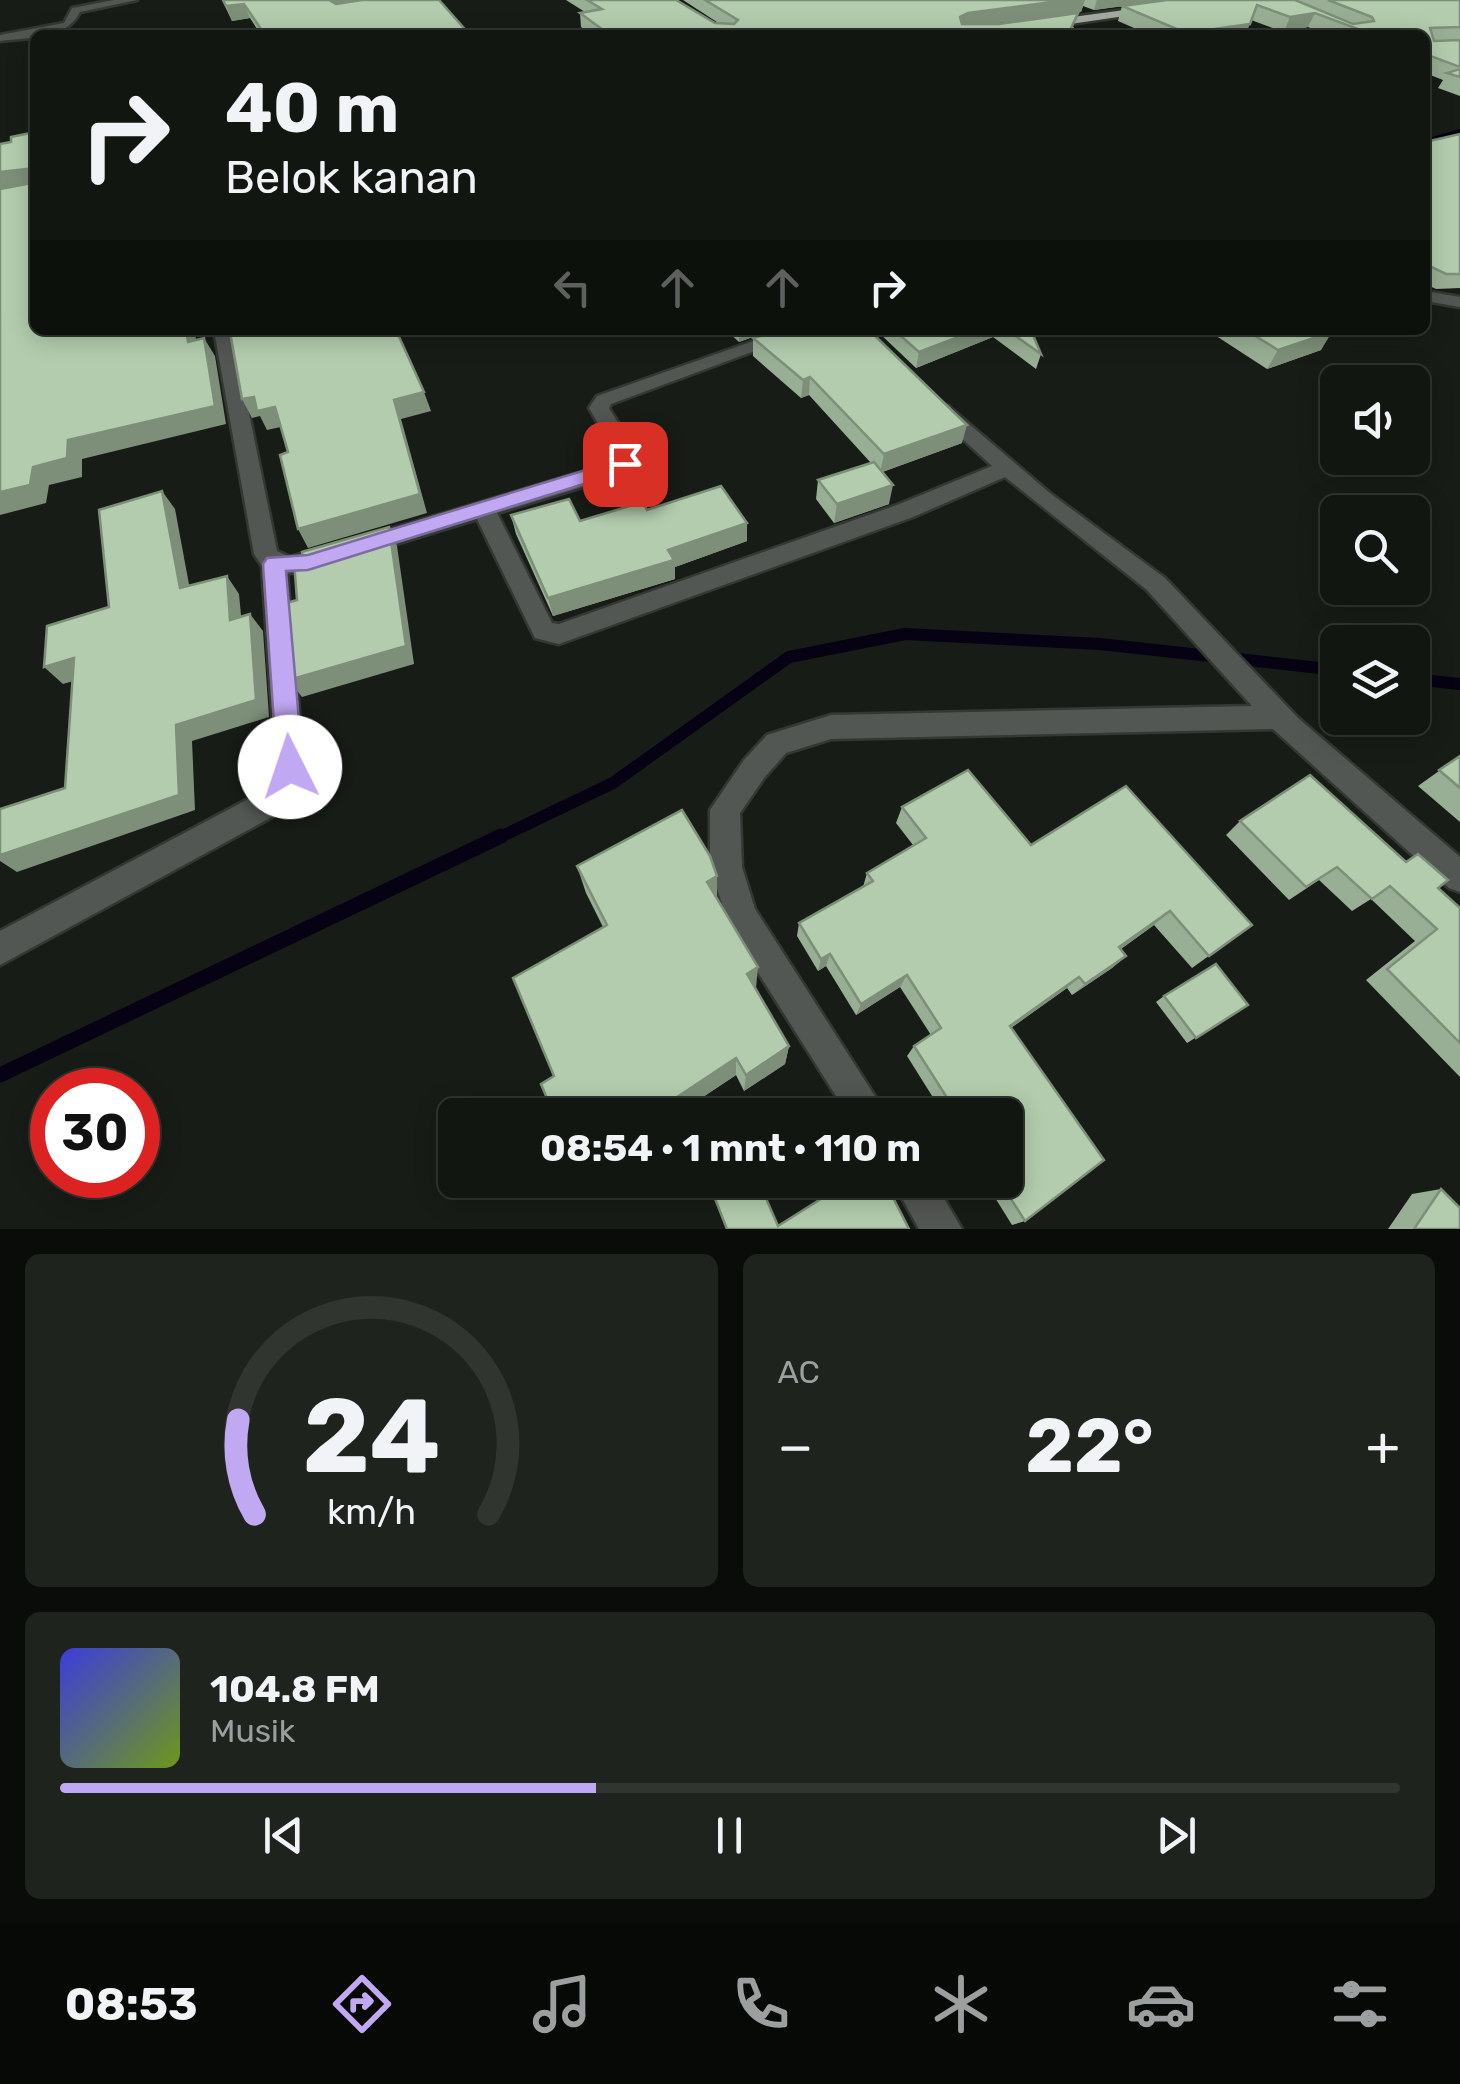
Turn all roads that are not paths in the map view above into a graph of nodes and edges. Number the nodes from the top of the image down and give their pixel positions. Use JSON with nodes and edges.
{"nodes":[{"id":1,"x":132,"y":0,"type":"edge"},
{"id":2,"x":1228,"y":0,"type":"edge"},
{"id":3,"x":57,"y":30,"type":"edge"},
{"id":4,"x":1003,"y":30,"type":"edge"},
{"id":5,"x":30,"y":34,"type":"edge"},
{"id":6,"x":0,"y":38,"type":"edge"},
{"id":7,"x":1430,"y":297,"type":"edge"},
{"id":8,"x":1460,"y":302,"type":"edge"},
{"id":9,"x":224,"y":335,"type":"edge"},
{"id":10,"x":788,"y":335,"type":"edge"},
{"id":11,"x":922,"y":393,"type":"edge"},
{"id":12,"x":1007,"y":468,"type":"junction"},
{"id":13,"x":484,"y":510,"type":"junction"},
{"id":14,"x":274,"y":564,"type":"junction"},
{"id":15,"x":1273,"y":708,"type":"junction"},
{"id":16,"x":1460,"y":877,"type":"edge"},
{"id":17,"x":0,"y":949,"type":"edge"},
{"id":18,"x":858,"y":1098,"type":"edge"},
{"id":19,"x":922,"y":1198,"type":"edge"},
{"id":20,"x":942,"y":1229,"type":"edge"}],
"edges":[{"from":1,"to":3,"type":"street"},
{"from":2,"to":4,"type":"highway"},
{"from":5,"to":6,"type":"street"},
{"from":7,"to":8,"type":"street"},
{"from":9,"to":14,"type":"street"},
{"from":10,"to":13,"type":"street"},
{"from":11,"to":12,"type":"street"},
{"from":12,"to":13,"type":"street"},
{"from":12,"to":15,"type":"street"},
{"from":13,"to":14,"type":"street"},
{"from":14,"to":17,"type":"street"},
{"from":15,"to":16,"type":"street"},
{"from":15,"to":18,"type":"street"},
{"from":19,"to":20,"type":"street"}]}
